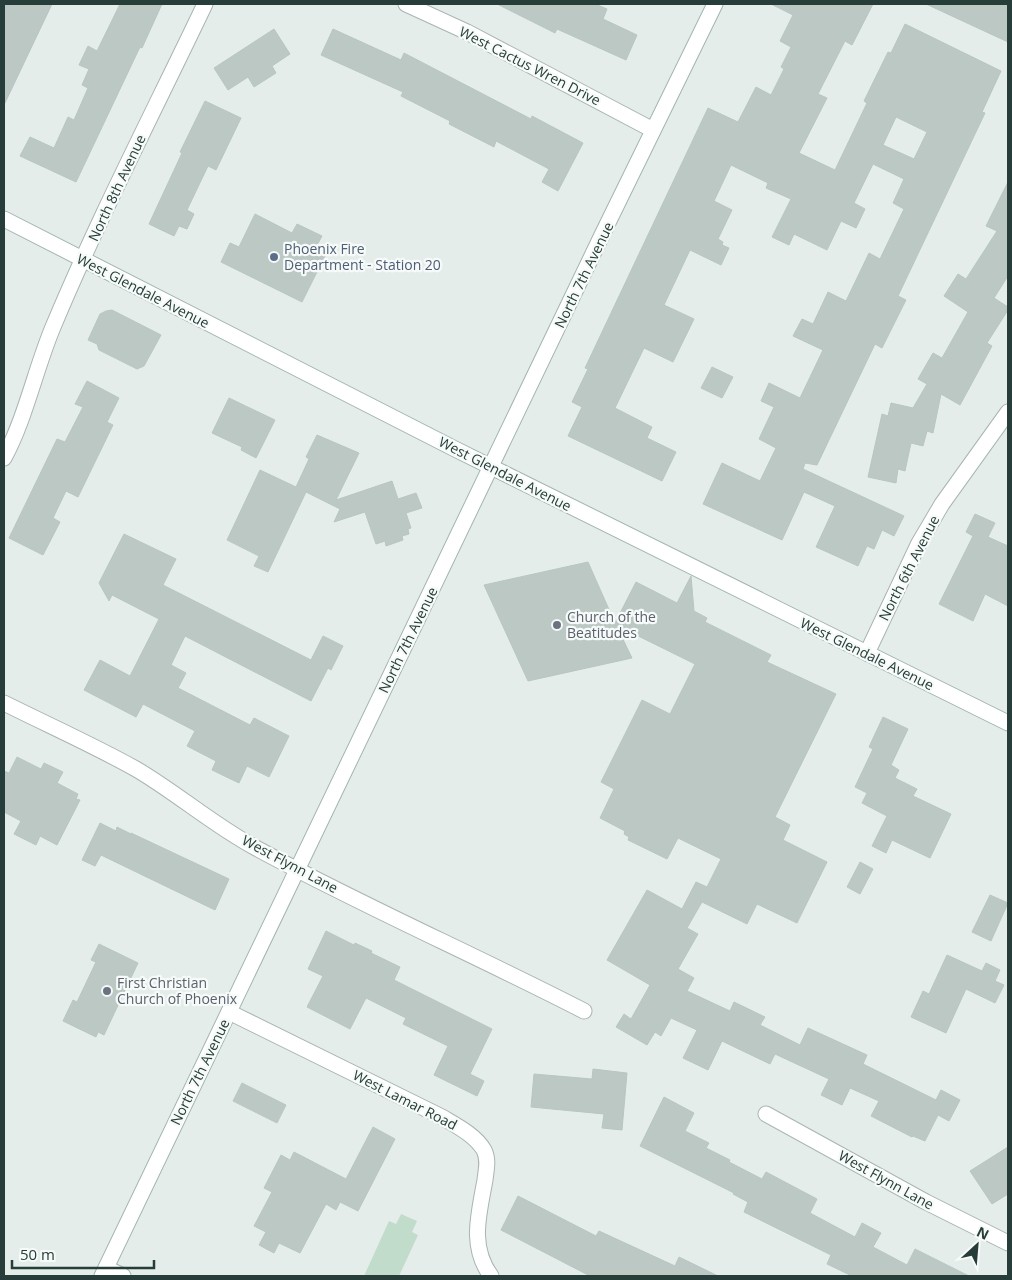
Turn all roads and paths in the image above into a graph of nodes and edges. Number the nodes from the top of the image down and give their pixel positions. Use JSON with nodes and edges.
{"nodes":[{"id":1,"x":205,"y":4,"type":"edge"},
{"id":2,"x":406,"y":4,"type":"edge"},
{"id":3,"x":715,"y":4,"type":"edge"},
{"id":4,"x":653,"y":130,"type":"junction"},
{"id":5,"x":4,"y":219,"type":"edge"},
{"id":6,"x":83,"y":260,"type":"junction"},
{"id":7,"x":1008,"y":412,"type":"edge"},
{"id":8,"x":4,"y":458,"type":"edge"},
{"id":9,"x":491,"y":467,"type":"junction"},
{"id":10,"x":867,"y":654,"type":"junction"},
{"id":11,"x":4,"y":703,"type":"edge"},
{"id":12,"x":1008,"y":723,"type":"edge"},
{"id":13,"x":297,"y":870,"type":"junction"},
{"id":14,"x":584,"y":1011,"type":"dead end"},
{"id":15,"x":230,"y":1012,"type":"junction"},
{"id":16,"x":766,"y":1114,"type":"dead end"},
{"id":17,"x":1008,"y":1243,"type":"edge"},
{"id":18,"x":104,"y":1272,"type":"edge"},
{"id":19,"x":123,"y":1276,"type":"edge"},
{"id":20,"x":491,"y":1276,"type":"edge"}],
"edges":[{"from":1,"to":6,"type":"main road","name":"North 8th Avenue"},
{"from":2,"to":4,"type":"main road","name":"West Cactus Wren Drive"},
{"from":3,"to":4,"type":"main road","name":"North 7th Avenue"},
{"from":4,"to":9,"type":"main road","name":"North 7th Avenue"},
{"from":5,"to":6,"type":"main road","name":"West Glendale Avenue"},
{"from":6,"to":8,"type":"main road","name":"North 8th Avenue"},
{"from":6,"to":9,"type":"main road","name":"West Glendale Avenue"},
{"from":7,"to":10,"type":"main road","name":"North 6th Avenue"},
{"from":9,"to":10,"type":"main road","name":"West Glendale Avenue"},
{"from":9,"to":13,"type":"main road","name":"North 7th Avenue"},
{"from":10,"to":12,"type":"main road","name":"West Glendale Avenue"},
{"from":11,"to":13,"type":"main road","name":"West Flynn Lane"},
{"from":13,"to":14,"type":"main road","name":"West Flynn Lane"},
{"from":13,"to":15,"type":"main road","name":"North 7th Avenue"},
{"from":15,"to":18,"type":"main road","name":"North 7th Avenue"},
{"from":15,"to":20,"type":"main road","name":"West Lamar Road"},
{"from":16,"to":17,"type":"main road","name":"West Flynn Lane"},
{"from":18,"to":19,"type":"main road"}]}
